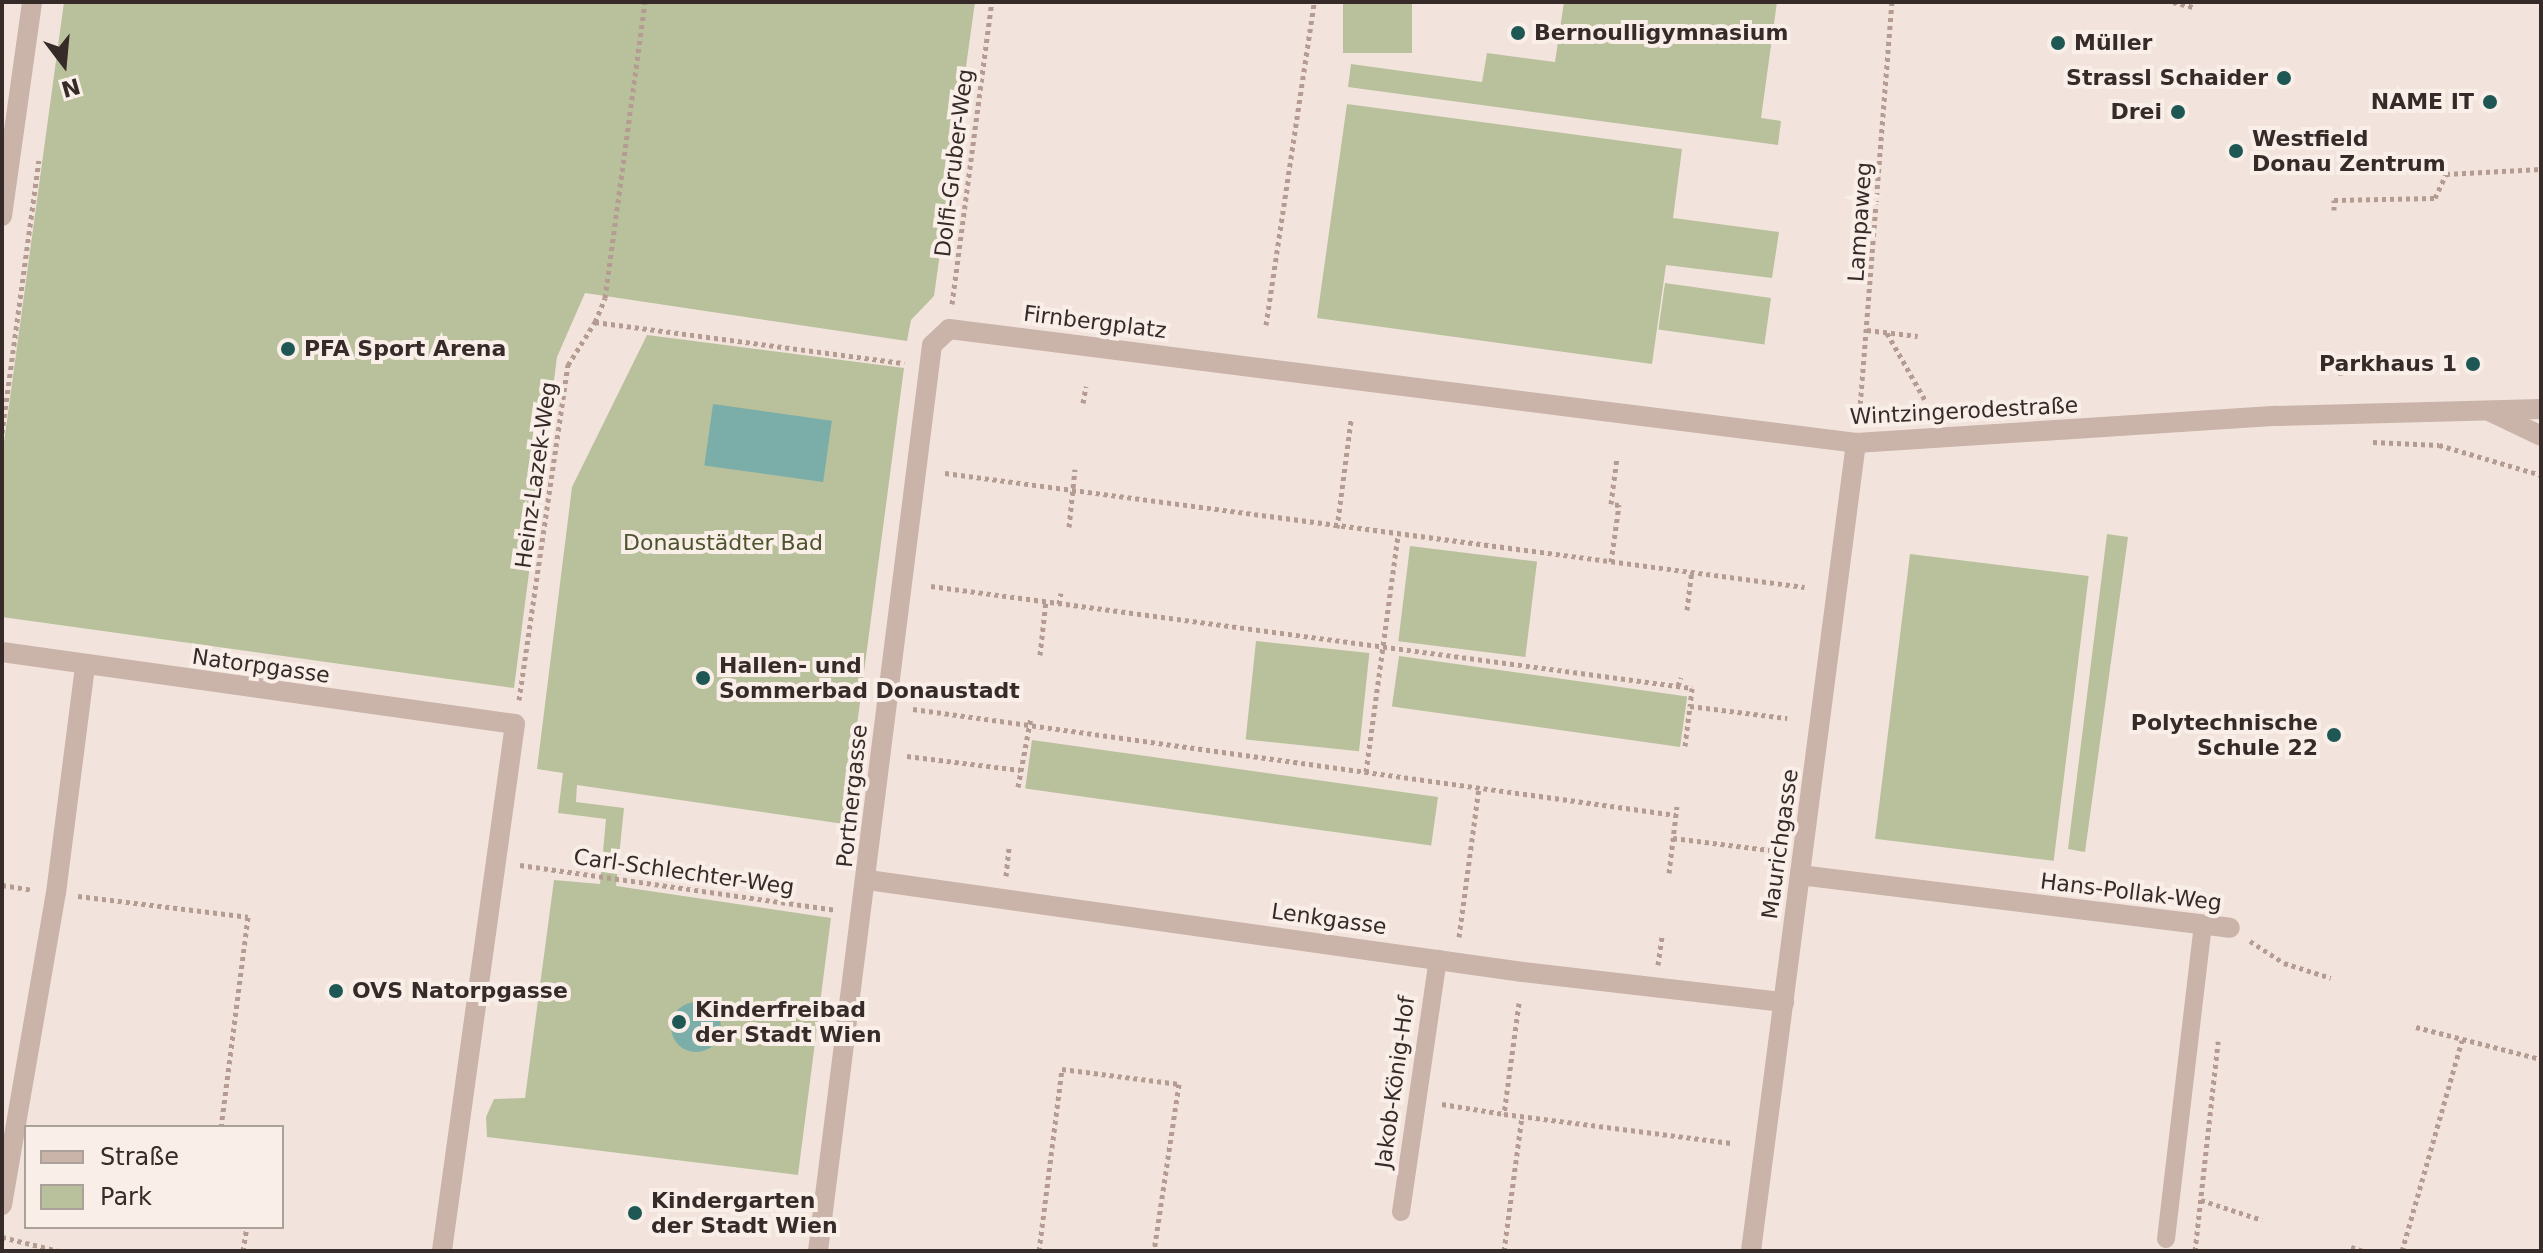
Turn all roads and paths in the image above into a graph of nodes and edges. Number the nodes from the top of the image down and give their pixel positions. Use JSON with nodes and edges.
{"nodes":[{"id":1,"x":32,"y":2,"type":"edge"},
{"id":2,"x":645,"y":2,"type":"edge"},
{"id":3,"x":992,"y":2,"type":"edge"},
{"id":4,"x":1314,"y":2,"type":"edge"},
{"id":5,"x":1892,"y":2,"type":"edge"},
{"id":6,"x":2173,"y":2,"type":"edge"},
{"id":7,"x":2193,"y":7,"type":"dead end"},
{"id":8,"x":40,"y":158,"type":"dead end"},
{"id":9,"x":2541,"y":169,"type":"edge"},
{"id":10,"x":2334,"y":210,"type":"dead end"},
{"id":11,"x":2,"y":216,"type":"edge"},
{"id":12,"x":595,"y":322,"type":"junction"},
{"id":13,"x":1266,"y":325,"type":"dead end"},
{"id":14,"x":949,"y":329,"type":"junction"},
{"id":15,"x":1867,"y":330,"type":"junction"},
{"id":16,"x":1887,"y":333,"type":"junction"},
{"id":17,"x":1918,"y":336,"type":"dead end"},
{"id":18,"x":917,"y":365,"type":"dead end"},
{"id":19,"x":2340,"y":365,"type":"dead end"},
{"id":20,"x":1260,"y":368,"type":"joint"},
{"id":21,"x":2341,"y":375,"type":"dead end"},
{"id":22,"x":1086,"y":386,"type":"dead end"},
{"id":23,"x":1925,"y":400,"type":"dead end"},
{"id":24,"x":1083,"y":403,"type":"dead end"},
{"id":25,"x":2483,"y":408,"type":"junction"},
{"id":26,"x":2541,"y":409,"type":"edge"},
{"id":27,"x":1351,"y":420,"type":"dead end"},
{"id":28,"x":2,"y":433,"type":"edge"},
{"id":29,"x":2541,"y":436,"type":"edge"},
{"id":30,"x":2359,"y":442,"type":"dead end"},
{"id":31,"x":1856,"y":443,"type":"junction"},
{"id":32,"x":1617,"y":457,"type":"dead end"},
{"id":33,"x":1075,"y":469,"type":"dead end"},
{"id":34,"x":945,"y":473,"type":"dead end"},
{"id":35,"x":2541,"y":475,"type":"edge"},
{"id":36,"x":1073,"y":490,"type":"junction"},
{"id":37,"x":1069,"y":527,"type":"dead end"},
{"id":38,"x":1337,"y":528,"type":"junction"},
{"id":39,"x":1398,"y":535,"type":"junction"},
{"id":40,"x":1611,"y":562,"type":"junction"},
{"id":41,"x":1692,"y":572,"type":"junction"},
{"id":42,"x":931,"y":586,"type":"dead end"},
{"id":43,"x":1804,"y":587,"type":"dead end"},
{"id":44,"x":1061,"y":593,"type":"dead end"},
{"id":45,"x":1046,"y":601,"type":"junction"},
{"id":46,"x":1059,"y":604,"type":"junction"},
{"id":47,"x":1687,"y":610,"type":"dead end"},
{"id":48,"x":1383,"y":647,"type":"junction"},
{"id":49,"x":2,"y":652,"type":"edge"},
{"id":50,"x":1040,"y":655,"type":"dead end"},
{"id":51,"x":85,"y":667,"type":"junction"},
{"id":52,"x":1681,"y":677,"type":"dead end"},
{"id":53,"x":1678,"y":686,"type":"junction"},
{"id":54,"x":1690,"y":706,"type":"junction"},
{"id":55,"x":913,"y":709,"type":"dead end"},
{"id":56,"x":1031,"y":717,"type":"dead end"},
{"id":57,"x":1787,"y":718,"type":"dead end"},
{"id":58,"x":515,"y":724,"type":"junction"},
{"id":59,"x":1029,"y":726,"type":"junction"},
{"id":60,"x":1685,"y":746,"type":"dead end"},
{"id":61,"x":907,"y":756,"type":"dead end"},
{"id":62,"x":1020,"y":770,"type":"junction"},
{"id":63,"x":1366,"y":772,"type":"junction"},
{"id":64,"x":1018,"y":787,"type":"dead end"},
{"id":65,"x":1479,"y":787,"type":"junction"},
{"id":66,"x":1677,"y":806,"type":"dead end"},
{"id":67,"x":1676,"y":815,"type":"junction"},
{"id":68,"x":1673,"y":838,"type":"junction"},
{"id":69,"x":1009,"y":848,"type":"dead end"},
{"id":70,"x":1769,"y":850,"type":"dead end"},
{"id":71,"x":515,"y":865,"type":"dead end"},
{"id":72,"x":1669,"y":873,"type":"dead end"},
{"id":73,"x":1800,"y":875,"type":"junction"},
{"id":74,"x":1006,"y":877,"type":"dead end"},
{"id":75,"x":868,"y":880,"type":"junction"},
{"id":76,"x":2,"y":885,"type":"edge"},
{"id":77,"x":56,"y":893,"type":"junction"},
{"id":78,"x":847,"y":911,"type":"dead end"},
{"id":79,"x":2203,"y":925,"type":"junction"},
{"id":80,"x":2230,"y":928,"type":"joint"},
{"id":81,"x":1662,"y":936,"type":"dead end"},
{"id":82,"x":1459,"y":937,"type":"dead end"},
{"id":83,"x":1438,"y":959,"type":"junction"},
{"id":84,"x":1658,"y":966,"type":"dead end"},
{"id":85,"x":2331,"y":978,"type":"dead end"},
{"id":86,"x":1784,"y":1002,"type":"junction"},
{"id":87,"x":1519,"y":1003,"type":"dead end"},
{"id":88,"x":2416,"y":1027,"type":"dead end"},
{"id":89,"x":2219,"y":1029,"type":"dead end"},
{"id":90,"x":2462,"y":1040,"type":"junction"},
{"id":91,"x":2541,"y":1059,"type":"edge"},
{"id":92,"x":1416,"y":1100,"type":"junction"},
{"id":93,"x":1504,"y":1114,"type":"junction"},
{"id":94,"x":1522,"y":1116,"type":"junction"},
{"id":95,"x":221,"y":1125,"type":"edge"},
{"id":96,"x":1731,"y":1143,"type":"dead end"},
{"id":97,"x":2201,"y":1200,"type":"junction"},
{"id":98,"x":2,"y":1205,"type":"edge"},
{"id":99,"x":1401,"y":1212,"type":"dead end"},
{"id":100,"x":2262,"y":1220,"type":"dead end"},
{"id":101,"x":247,"y":1229,"type":"edge"},
{"id":102,"x":2,"y":1237,"type":"edge"},
{"id":103,"x":2166,"y":1239,"type":"dead end"},
{"id":104,"x":2351,"y":1247,"type":"dead end"},
{"id":105,"x":59,"y":1251,"type":"edge"},
{"id":106,"x":243,"y":1251,"type":"edge"},
{"id":107,"x":442,"y":1251,"type":"edge"},
{"id":108,"x":818,"y":1251,"type":"edge"},
{"id":109,"x":1039,"y":1251,"type":"edge"},
{"id":110,"x":1154,"y":1251,"type":"edge"},
{"id":111,"x":1504,"y":1251,"type":"edge"},
{"id":112,"x":1751,"y":1251,"type":"edge"},
{"id":113,"x":2195,"y":1251,"type":"edge"},
{"id":114,"x":2363,"y":1251,"type":"edge"},
{"id":115,"x":2402,"y":1251,"type":"edge"}],
"edges":[{"from":1,"to":11,"type":"street"},
{"from":2,"to":12,"type":"path","name":"Heinz-Lazek-Weg"},
{"from":3,"to":14,"type":"path","name":"Dolfi-Gruber-Weg"},
{"from":4,"to":13,"type":"path"},
{"from":5,"to":15,"type":"path","name":"Lampaweg"},
{"from":6,"to":7,"type":"path"},
{"from":8,"to":28,"type":"path"},
{"from":9,"to":10,"type":"path"},
{"from":12,"to":18,"type":"path"},
{"from":12,"to":58,"type":"path","name":"Heinz-Lazek-Weg"},
{"from":14,"to":20,"type":"street","name":"Firnbergplatz"},
{"from":14,"to":75,"type":"street","name":"Portnergasse"},
{"from":15,"to":16,"type":"path"},
{"from":15,"to":31,"type":"path","name":"Lampaweg"},
{"from":16,"to":17,"type":"path"},
{"from":16,"to":23,"type":"path"},
{"from":19,"to":21,"type":"path"},
{"from":20,"to":31,"type":"street","name":"Wintzingerodestraße"},
{"from":22,"to":24,"type":"path"},
{"from":25,"to":26,"type":"street","name":"Wintzingerodestraße"},
{"from":25,"to":29,"type":"street","name":"Wintzingerodestraße"},
{"from":25,"to":31,"type":"street","name":"Wintzingerodestraße"},
{"from":27,"to":38,"type":"path"},
{"from":30,"to":35,"type":"path"},
{"from":31,"to":73,"type":"street","name":"Maurichgasse"},
{"from":32,"to":40,"type":"path"},
{"from":33,"to":36,"type":"path"},
{"from":34,"to":36,"type":"path"},
{"from":36,"to":37,"type":"path"},
{"from":36,"to":38,"type":"path"},
{"from":38,"to":39,"type":"path"},
{"from":39,"to":40,"type":"path"},
{"from":39,"to":48,"type":"path"},
{"from":40,"to":41,"type":"path"},
{"from":41,"to":43,"type":"path"},
{"from":41,"to":47,"type":"path"},
{"from":42,"to":45,"type":"path"},
{"from":44,"to":46,"type":"path"},
{"from":45,"to":46,"type":"path"},
{"from":45,"to":50,"type":"path"},
{"from":46,"to":48,"type":"path"},
{"from":48,"to":53,"type":"path"},
{"from":48,"to":63,"type":"path"},
{"from":49,"to":51,"type":"street","name":"Natorpgasse"},
{"from":51,"to":58,"type":"street","name":"Natorpgasse"},
{"from":51,"to":77,"type":"street"},
{"from":52,"to":53,"type":"path"},
{"from":53,"to":54,"type":"path"},
{"from":54,"to":57,"type":"path"},
{"from":54,"to":60,"type":"path"},
{"from":55,"to":59,"type":"path"},
{"from":56,"to":59,"type":"path"},
{"from":58,"to":107,"type":"street"},
{"from":59,"to":62,"type":"path"},
{"from":59,"to":63,"type":"path"},
{"from":61,"to":62,"type":"path"},
{"from":62,"to":64,"type":"path"},
{"from":63,"to":65,"type":"path"},
{"from":65,"to":67,"type":"path"},
{"from":65,"to":82,"type":"path"},
{"from":66,"to":67,"type":"path"},
{"from":67,"to":68,"type":"path"},
{"from":68,"to":70,"type":"path"},
{"from":68,"to":72,"type":"path"},
{"from":69,"to":74,"type":"path"},
{"from":71,"to":78,"type":"path","name":"Carl-Schlechter-Weg"},
{"from":73,"to":79,"type":"street","name":"Hans-Pollak-Weg"},
{"from":73,"to":86,"type":"street","name":"Maurichgasse"},
{"from":75,"to":83,"type":"street","name":"Lenkgasse"},
{"from":75,"to":108,"type":"street","name":"Portnergasse"},
{"from":76,"to":77,"type":"path"},
{"from":77,"to":95,"type":"path"},
{"from":77,"to":98,"type":"street"},
{"from":79,"to":80,"type":"street","name":"Hans-Pollak-Weg"},
{"from":79,"to":103,"type":"lane"},
{"from":80,"to":85,"type":"path"},
{"from":81,"to":84,"type":"path"},
{"from":83,"to":86,"type":"street","name":"Lenkgasse"},
{"from":83,"to":92,"type":"lane","name":"Jakob-König-Hof"},
{"from":86,"to":112,"type":"street","name":"Maurichgasse"},
{"from":87,"to":93,"type":"path"},
{"from":88,"to":90,"type":"path"},
{"from":89,"to":97,"type":"path"},
{"from":90,"to":91,"type":"path"},
{"from":90,"to":115,"type":"path"},
{"from":92,"to":93,"type":"path"},
{"from":92,"to":99,"type":"lane","name":"Jakob-König-Hof"},
{"from":93,"to":94,"type":"path"},
{"from":94,"to":96,"type":"path"},
{"from":94,"to":111,"type":"path"},
{"from":97,"to":100,"type":"path"},
{"from":97,"to":113,"type":"path"},
{"from":101,"to":106,"type":"path"},
{"from":102,"to":105,"type":"path"},
{"from":104,"to":114,"type":"path"},
{"from":109,"to":110,"type":"path"}]}
